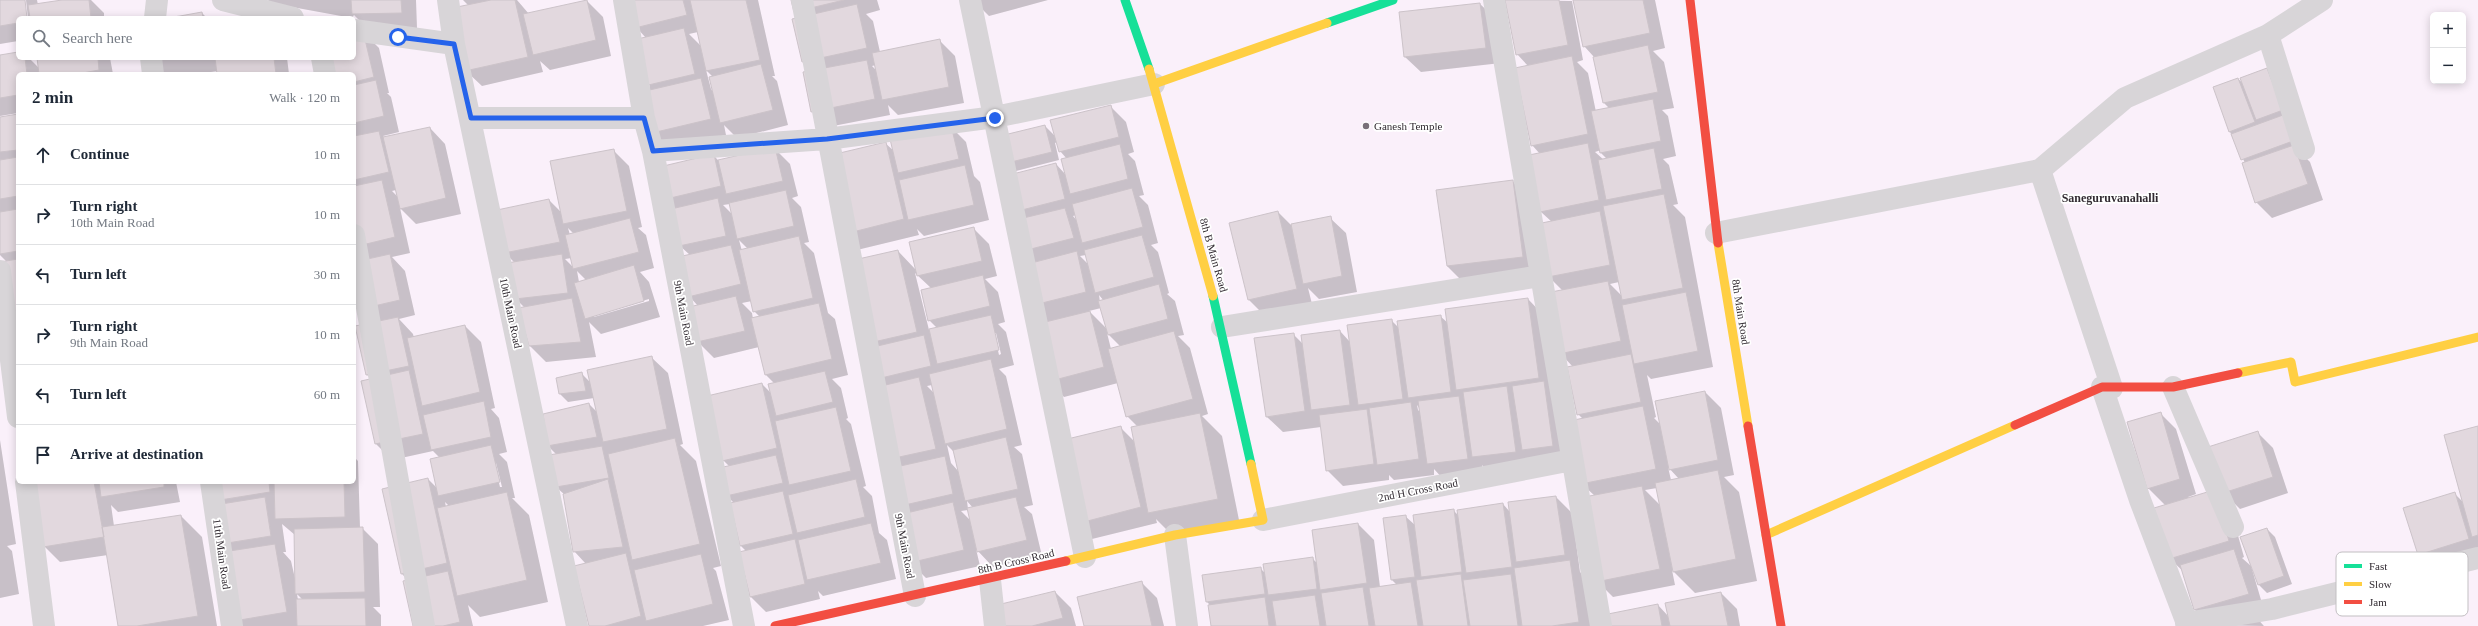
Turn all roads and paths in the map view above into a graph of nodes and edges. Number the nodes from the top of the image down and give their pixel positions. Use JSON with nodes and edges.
{"nodes":[{"id":1,"x":157,"y":0,"type":"edge"},
{"id":2,"x":223,"y":0,"type":"edge"},
{"id":3,"x":448,"y":0,"type":"edge"},
{"id":4,"x":624,"y":0,"type":"edge"},
{"id":5,"x":802,"y":0,"type":"edge"},
{"id":6,"x":970,"y":0,"type":"edge"},
{"id":7,"x":1125,"y":0,"type":"edge"},
{"id":8,"x":1393,"y":0,"type":"edge"},
{"id":9,"x":1494,"y":0,"type":"edge"},
{"id":10,"x":1690,"y":0,"type":"edge"},
{"id":11,"x":2322,"y":0,"type":"edge"},
{"id":12,"x":155,"y":16,"type":"edge"},
{"id":13,"x":285,"y":16,"type":"edge"},
{"id":14,"x":356,"y":30,"type":"edge"},
{"id":15,"x":2268,"y":35,"type":"junction"},
{"id":16,"x":454,"y":44,"type":"junction"},
{"id":17,"x":151,"y":60,"type":"edge"},
{"id":18,"x":322,"y":60,"type":"edge"},
{"id":19,"x":153,"y":72,"type":"edge"},
{"id":20,"x":325,"y":72,"type":"edge"},
{"id":21,"x":1154,"y":84,"type":"junction"},
{"id":22,"x":471,"y":118,"type":"junction"},
{"id":23,"x":644,"y":118,"type":"junction"},
{"id":24,"x":995,"y":118,"type":"junction"},
{"id":25,"x":827,"y":139,"type":"junction"},
{"id":26,"x":2304,"y":149,"type":"dead end"},
{"id":27,"x":653,"y":151,"type":"junction"},
{"id":28,"x":2040,"y":170,"type":"junction"},
{"id":29,"x":1716,"y":233,"type":"junction"},
{"id":30,"x":356,"y":246,"type":"edge"},
{"id":31,"x":0,"y":271,"type":"edge"},
{"id":32,"x":1541,"y":276,"type":"junction"},
{"id":33,"x":1222,"y":327,"type":"junction"},
{"id":34,"x":2478,"y":337,"type":"edge"},
{"id":35,"x":2173,"y":387,"type":"junction"},
{"id":36,"x":2107,"y":388,"type":"junction"},
{"id":37,"x":16,"y":401,"type":"edge"},
{"id":38,"x":1572,"y":460,"type":"junction"},
{"id":39,"x":26,"y":484,"type":"edge"},
{"id":40,"x":211,"y":484,"type":"edge"},
{"id":41,"x":1263,"y":520,"type":"junction"},
{"id":42,"x":2233,"y":527,"type":"dead end"},
{"id":43,"x":1175,"y":535,"type":"junction"},
{"id":44,"x":1766,"y":535,"type":"junction"},
{"id":45,"x":1084,"y":557,"type":"junction"},
{"id":46,"x":2478,"y":558,"type":"edge"},
{"id":47,"x":2468,"y":560,"type":"edge"},
{"id":48,"x":990,"y":580,"type":"junction"},
{"id":49,"x":2336,"y":593,"type":"edge"},
{"id":50,"x":914,"y":596,"type":"junction"},
{"id":51,"x":2187,"y":624,"type":"edge"},
{"id":52,"x":44,"y":626,"type":"edge"},
{"id":53,"x":232,"y":626,"type":"edge"},
{"id":54,"x":424,"y":626,"type":"edge"},
{"id":55,"x":577,"y":626,"type":"edge"},
{"id":56,"x":744,"y":626,"type":"edge"},
{"id":57,"x":775,"y":626,"type":"edge"},
{"id":58,"x":996,"y":626,"type":"edge"},
{"id":59,"x":1187,"y":626,"type":"edge"},
{"id":60,"x":1601,"y":626,"type":"edge"},
{"id":61,"x":1781,"y":626,"type":"edge"}],
"edges":[{"from":1,"to":12,"type":"street"},
{"from":2,"to":13,"type":"street"},
{"from":3,"to":16,"type":"street","name":"10th Main Road"},
{"from":4,"to":23,"type":"street","name":"9th Main Road"},
{"from":5,"to":25,"type":"street","name":"9th Main Road"},
{"from":6,"to":24,"type":"street"},
{"from":7,"to":21,"type":"street","name":"8th B Main Road"},
{"from":8,"to":21,"type":"street"},
{"from":9,"to":32,"type":"street"},
{"from":10,"to":29,"type":"street","name":"8th Main Road"},
{"from":11,"to":15,"type":"street"},
{"from":14,"to":16,"type":"street"},
{"from":15,"to":26,"type":"street"},
{"from":15,"to":28,"type":"street"},
{"from":16,"to":22,"type":"street","name":"10th Main Road"},
{"from":17,"to":19,"type":"street"},
{"from":18,"to":20,"type":"street"},
{"from":21,"to":24,"type":"street"},
{"from":21,"to":33,"type":"street","name":"8th B Main Road"},
{"from":22,"to":23,"type":"street"},
{"from":22,"to":55,"type":"street","name":"10th Main Road"},
{"from":23,"to":27,"type":"street","name":"9th Main Road"},
{"from":24,"to":25,"type":"street"},
{"from":24,"to":45,"type":"street"},
{"from":25,"to":27,"type":"street"},
{"from":25,"to":50,"type":"street","name":"9th Main Road"},
{"from":27,"to":56,"type":"street","name":"9th Main Road"},
{"from":28,"to":29,"type":"street"},
{"from":28,"to":36,"type":"street"},
{"from":29,"to":44,"type":"street","name":"8th Main Road"},
{"from":30,"to":54,"type":"street"},
{"from":31,"to":37,"type":"street"},
{"from":32,"to":33,"type":"street"},
{"from":32,"to":38,"type":"street"},
{"from":33,"to":41,"type":"street","name":"8th B Main Road"},
{"from":34,"to":35,"type":"street"},
{"from":35,"to":36,"type":"street"},
{"from":35,"to":42,"type":"street"},
{"from":36,"to":44,"type":"street"},
{"from":36,"to":51,"type":"street"},
{"from":38,"to":41,"type":"street","name":"2nd H Cross Road"},
{"from":38,"to":60,"type":"street"},
{"from":39,"to":52,"type":"street"},
{"from":40,"to":53,"type":"street","name":"11th Main Road"},
{"from":41,"to":43,"type":"street","name":"8th B Cross Road"},
{"from":43,"to":45,"type":"street","name":"8th B Cross Road"},
{"from":43,"to":59,"type":"street"},
{"from":44,"to":61,"type":"street","name":"8th Main Road"},
{"from":45,"to":48,"type":"street","name":"8th B Cross Road"},
{"from":46,"to":47,"type":"street"},
{"from":48,"to":50,"type":"street","name":"8th B Cross Road"},
{"from":48,"to":58,"type":"street"},
{"from":49,"to":51,"type":"street"},
{"from":50,"to":57,"type":"street","name":"8th B Cross Road"}]}
